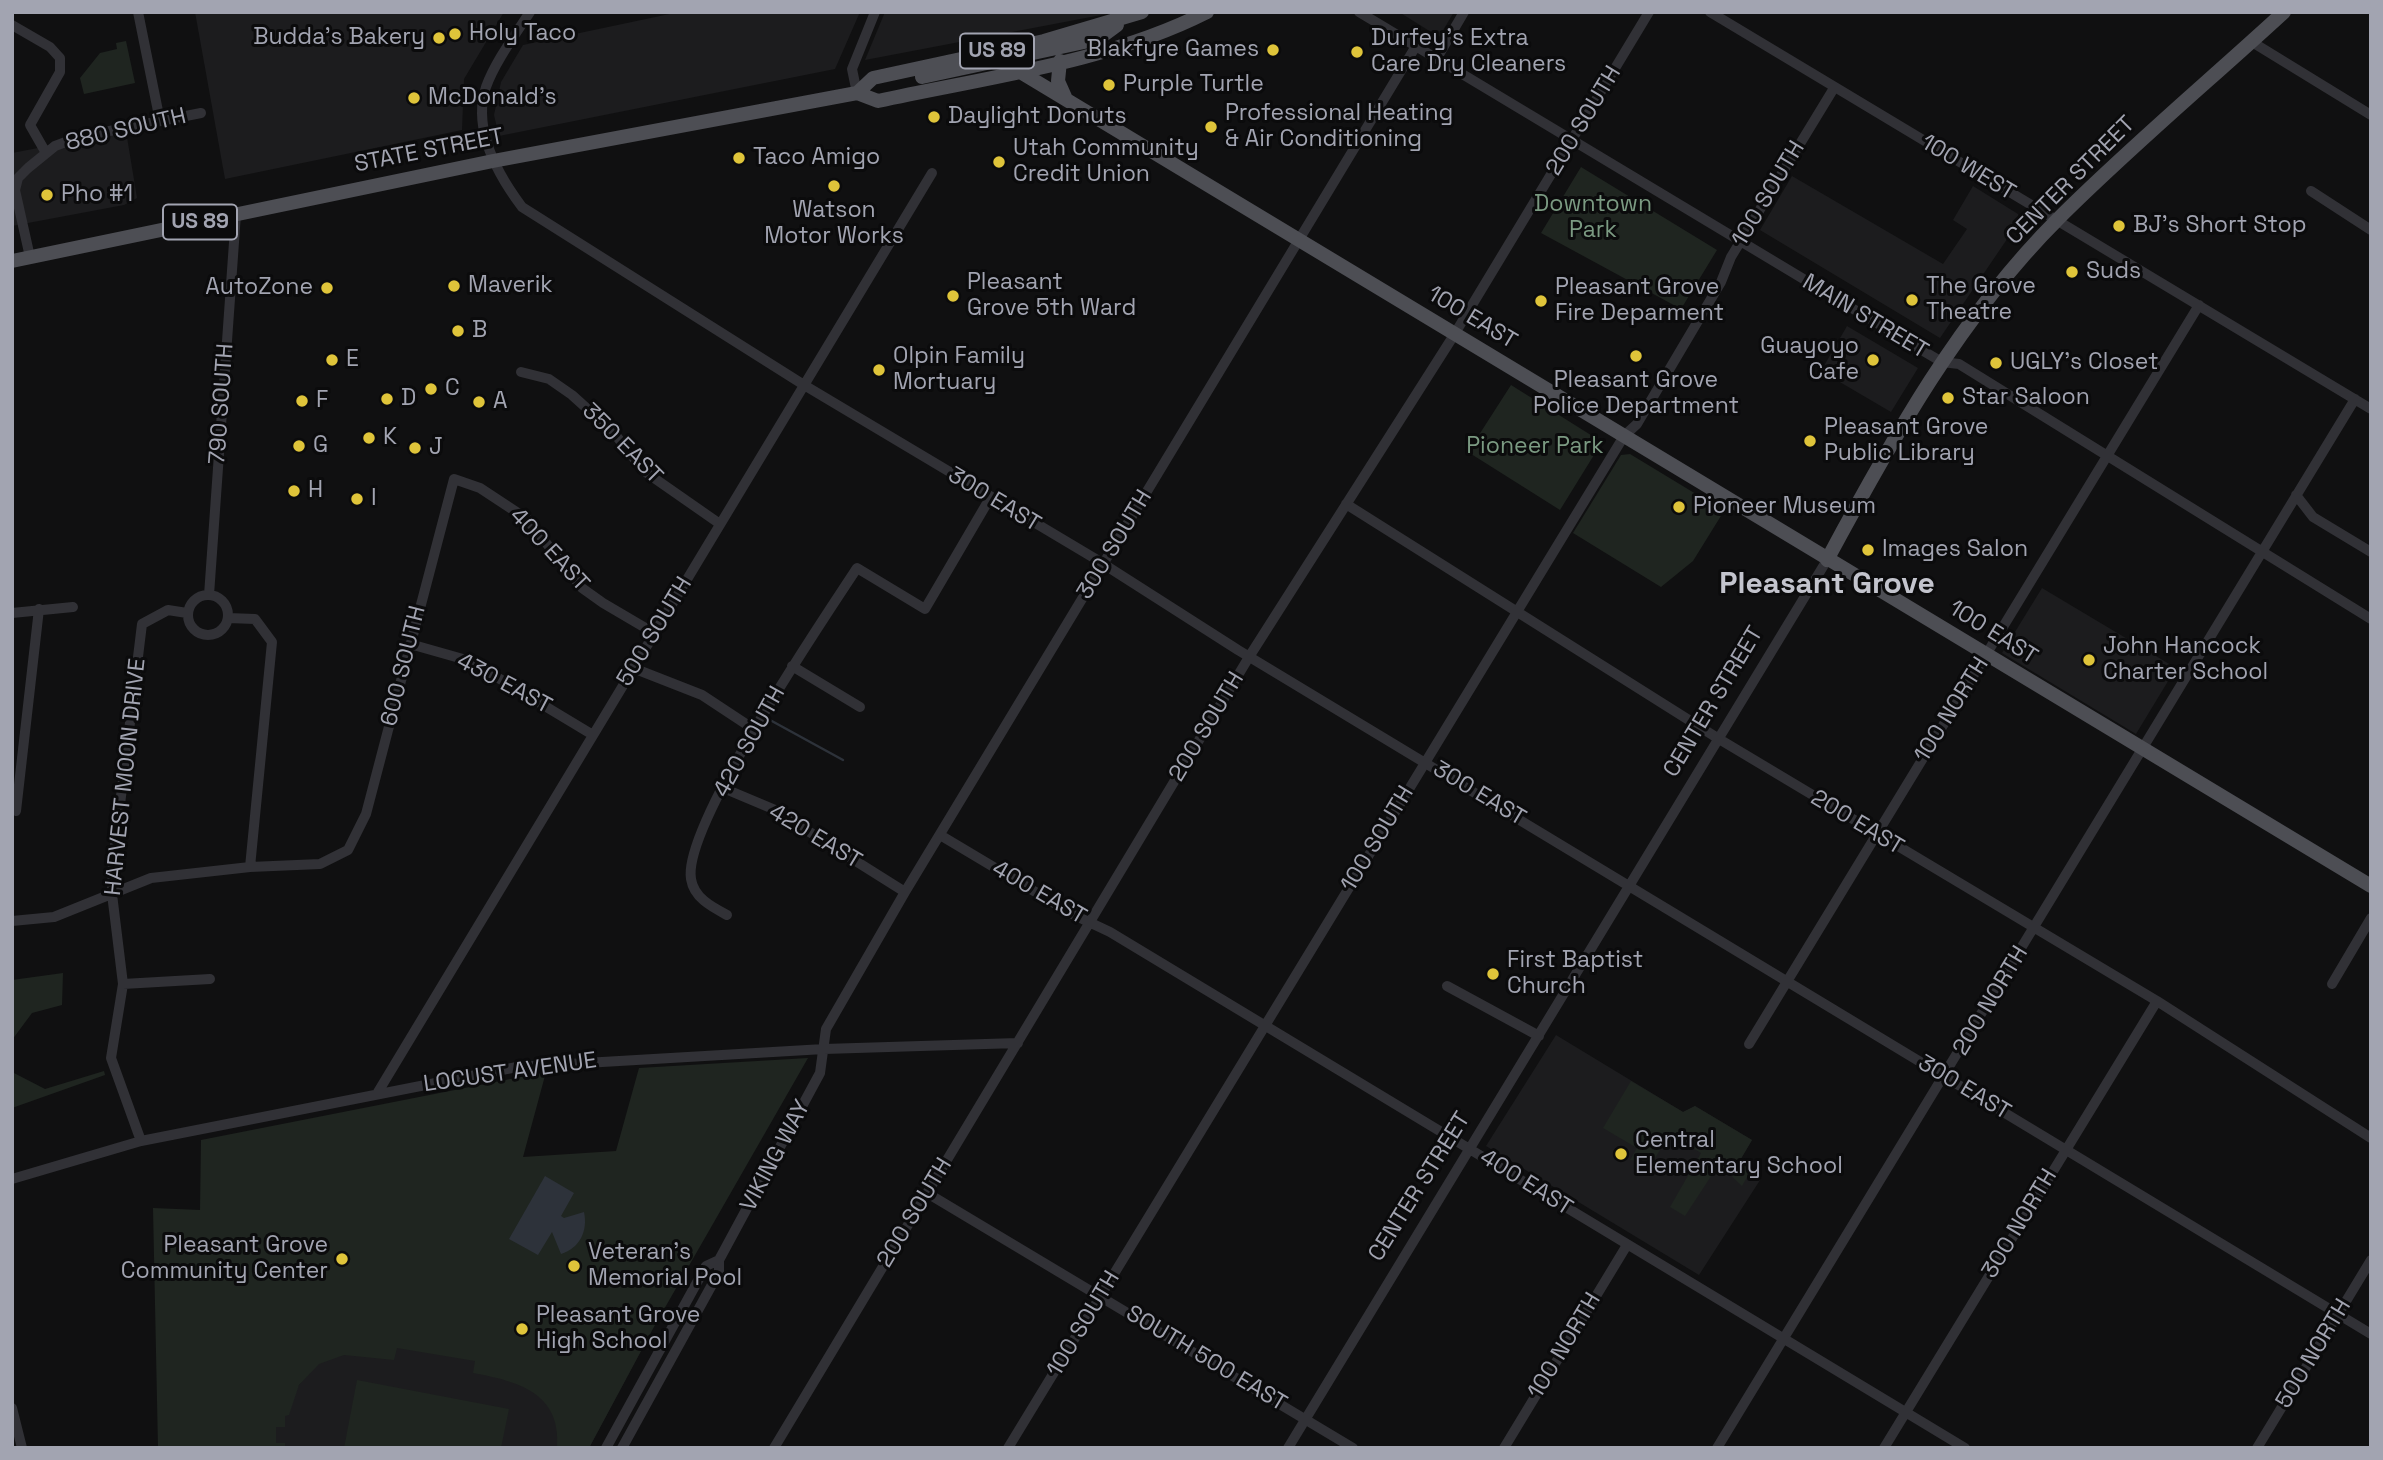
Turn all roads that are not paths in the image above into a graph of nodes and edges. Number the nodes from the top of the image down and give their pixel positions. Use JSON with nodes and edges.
{"nodes":[{"id":1,"x":138,"y":12,"type":"edge"},
{"id":2,"x":530,"y":12,"type":"edge"},
{"id":3,"x":875,"y":12,"type":"edge"},
{"id":4,"x":1142,"y":12,"type":"edge"},
{"id":5,"x":1207,"y":12,"type":"edge"},
{"id":6,"x":1359,"y":12,"type":"edge"},
{"id":7,"x":1464,"y":12,"type":"edge"},
{"id":8,"x":1649,"y":12,"type":"edge"},
{"id":9,"x":1710,"y":12,"type":"edge"},
{"id":10,"x":2284,"y":12,"type":"edge"},
{"id":11,"x":1123,"y":19,"type":"junction"},
{"id":12,"x":12,"y":25,"type":"edge"},
{"id":13,"x":2252,"y":42,"type":"junction"},
{"id":14,"x":1416,"y":46,"type":"junction"},
{"id":15,"x":1437,"y":58,"type":"junction"},
{"id":16,"x":1060,"y":61,"type":"junction"},
{"id":17,"x":1016,"y":64,"type":"junction"},
{"id":18,"x":898,"y":72,"type":"junction"},
{"id":19,"x":1835,"y":88,"type":"junction"},
{"id":20,"x":857,"y":93,"type":"junction"},
{"id":21,"x":1066,"y":99,"type":"junction"},
{"id":22,"x":201,"y":113,"type":"dead end"},
{"id":23,"x":2371,"y":115,"type":"edge"},
{"id":24,"x":160,"y":121,"type":"junction"},
{"id":25,"x":1573,"y":140,"type":"junction"},
{"id":26,"x":47,"y":153,"type":"junction"},
{"id":27,"x":493,"y":161,"type":"junction"},
{"id":28,"x":932,"y":173,"type":"dead end"},
{"id":29,"x":2311,"y":191,"type":"dead end"},
{"id":30,"x":236,"y":214,"type":"junction"},
{"id":31,"x":2057,"y":221,"type":"junction"},
{"id":32,"x":2371,"y":230,"type":"edge"},
{"id":33,"x":1300,"y":241,"type":"junction"},
{"id":34,"x":1740,"y":243,"type":"junction"},
{"id":35,"x":30,"y":257,"type":"junction"},
{"id":36,"x":12,"y":261,"type":"edge"},
{"id":37,"x":2199,"y":305,"type":"junction"},
{"id":38,"x":1454,"y":335,"type":"junction"},
{"id":39,"x":1942,"y":362,"type":"junction"},
{"id":40,"x":521,"y":372,"type":"dead end"},
{"id":41,"x":804,"y":385,"type":"junction"},
{"id":42,"x":2355,"y":399,"type":"junction"},
{"id":43,"x":2371,"y":409,"type":"edge"},
{"id":44,"x":1624,"y":436,"type":"junction"},
{"id":45,"x":2108,"y":454,"type":"junction"},
{"id":46,"x":454,"y":479,"type":"joint"},
{"id":47,"x":2296,"y":495,"type":"junction"},
{"id":48,"x":990,"y":498,"type":"junction"},
{"id":49,"x":1346,"y":504,"type":"junction"},
{"id":50,"x":720,"y":524,"type":"junction"},
{"id":51,"x":2371,"y":552,"type":"edge"},
{"id":52,"x":2262,"y":553,"type":"junction"},
{"id":53,"x":1827,"y":560,"type":"junction"},
{"id":54,"x":1103,"y":564,"type":"junction"},
{"id":55,"x":209,"y":595,"type":"junction"},
{"id":56,"x":73,"y":607,"type":"dead end"},
{"id":57,"x":39,"y":609,"type":"junction"},
{"id":58,"x":1516,"y":611,"type":"junction"},
{"id":59,"x":12,"y":613,"type":"edge"},
{"id":60,"x":187,"y":613,"type":"junction"},
{"id":61,"x":228,"y":618,"type":"junction"},
{"id":62,"x":2371,"y":619,"type":"edge"},
{"id":63,"x":654,"y":633,"type":"junction"},
{"id":64,"x":410,"y":644,"type":"junction"},
{"id":65,"x":1986,"y":656,"type":"junction"},
{"id":66,"x":1249,"y":657,"type":"junction"},
{"id":67,"x":792,"y":666,"type":"junction"},
{"id":68,"x":633,"y":668,"type":"junction"},
{"id":69,"x":860,"y":707,"type":"dead end"},
{"id":70,"x":755,"y":730,"type":"junction"},
{"id":71,"x":593,"y":735,"type":"junction"},
{"id":72,"x":1719,"y":739,"type":"junction"},
{"id":73,"x":2143,"y":751,"type":"junction"},
{"id":74,"x":1425,"y":761,"type":"junction"},
{"id":75,"x":723,"y":788,"type":"junction"},
{"id":76,"x":16,"y":811,"type":"dead end"},
{"id":77,"x":1876,"y":834,"type":"junction"},
{"id":78,"x":940,"y":835,"type":"junction"},
{"id":79,"x":250,"y":867,"type":"junction"},
{"id":80,"x":1630,"y":885,"type":"junction"},
{"id":81,"x":2371,"y":886,"type":"edge"},
{"id":82,"x":905,"y":892,"type":"junction"},
{"id":83,"x":112,"y":894,"type":"junction"},
{"id":84,"x":727,"y":915,"type":"dead end"},
{"id":85,"x":2371,"y":918,"type":"edge"},
{"id":86,"x":12,"y":921,"type":"edge"},
{"id":87,"x":1090,"y":922,"type":"junction"},
{"id":88,"x":2035,"y":928,"type":"junction"},
{"id":89,"x":211,"y":979,"type":"dead end"},
{"id":90,"x":1788,"y":981,"type":"junction"},
{"id":91,"x":123,"y":984,"type":"junction"},
{"id":92,"x":2332,"y":984,"type":"dead end"},
{"id":93,"x":1447,"y":986,"type":"dead end"},
{"id":94,"x":2157,"y":1001,"type":"junction"},
{"id":95,"x":1265,"y":1025,"type":"junction"},
{"id":96,"x":1539,"y":1036,"type":"junction"},
{"id":97,"x":1018,"y":1043,"type":"junction"},
{"id":98,"x":1749,"y":1044,"type":"dead end"},
{"id":99,"x":824,"y":1049,"type":"junction"},
{"id":100,"x":1945,"y":1077,"type":"junction"},
{"id":101,"x":378,"y":1092,"type":"junction"},
{"id":102,"x":2371,"y":1138,"type":"edge"},
{"id":103,"x":141,"y":1141,"type":"junction"},
{"id":104,"x":1470,"y":1149,"type":"junction"},
{"id":105,"x":2065,"y":1150,"type":"junction"},
{"id":106,"x":12,"y":1179,"type":"edge"},
{"id":107,"x":927,"y":1193,"type":"junction"},
{"id":108,"x":1627,"y":1245,"type":"junction"},
{"id":109,"x":719,"y":1259,"type":"junction"},
{"id":110,"x":2371,"y":1260,"type":"edge"},
{"id":111,"x":1102,"y":1297,"type":"junction"},
{"id":112,"x":2338,"y":1314,"type":"junction"},
{"id":113,"x":2371,"y":1334,"type":"edge"},
{"id":114,"x":1784,"y":1339,"type":"junction"},
{"id":115,"x":12,"y":1408,"type":"edge"},
{"id":116,"x":1906,"y":1411,"type":"junction"},
{"id":117,"x":1305,"y":1419,"type":"junction"},
{"id":118,"x":22,"y":1448,"type":"edge"},
{"id":119,"x":606,"y":1448,"type":"edge"},
{"id":120,"x":622,"y":1448,"type":"edge"},
{"id":121,"x":774,"y":1448,"type":"edge"},
{"id":122,"x":1008,"y":1448,"type":"edge"},
{"id":123,"x":1288,"y":1448,"type":"edge"},
{"id":124,"x":1353,"y":1448,"type":"edge"},
{"id":125,"x":1504,"y":1448,"type":"edge"},
{"id":126,"x":1717,"y":1448,"type":"edge"},
{"id":127,"x":1884,"y":1448,"type":"edge"},
{"id":128,"x":1965,"y":1448,"type":"edge"},
{"id":129,"x":2257,"y":1448,"type":"edge"}],
"edges":[{"from":1,"to":24,"type":"street"},
{"from":2,"to":27,"type":"street"},
{"from":3,"to":20,"type":"street"},
{"from":4,"to":11,"type":"main road","name":"STATE STREET","number":"US 89"},
{"from":5,"to":16,"type":"main road","name":"STATE STREET"},
{"from":6,"to":14,"type":"street","name":"MAIN STREET"},
{"from":7,"to":15,"type":"street"},
{"from":8,"to":25,"type":"street","name":"200 SOUTH"},
{"from":9,"to":19,"type":"street","name":"100 WEST"},
{"from":10,"to":13,"type":"main road","name":"CENTER STREET"},
{"from":11,"to":17,"type":"main road"},
{"from":11,"to":18,"type":"main road","name":"STATE STREET","number":"US 89"},
{"from":12,"to":26,"type":"street"},
{"from":13,"to":23,"type":"street"},
{"from":13,"to":31,"type":"main road","name":"CENTER STREET"},
{"from":14,"to":15,"type":"street","name":"MAIN STREET"},
{"from":14,"to":33,"type":"street","name":"300 SOUTH"},
{"from":15,"to":25,"type":"street","name":"MAIN STREET"},
{"from":16,"to":17,"type":"main road","name":"STATE STREET"},
{"from":16,"to":21,"type":"main road"},
{"from":17,"to":18,"type":"main road"},
{"from":17,"to":20,"type":"main road","name":"STATE STREET","number":"US 89"},
{"from":17,"to":21,"type":"main road","name":"100 EAST"},
{"from":18,"to":20,"type":"main road","name":"STATE STREET","number":"US 89"},
{"from":19,"to":31,"type":"street","name":"100 WEST"},
{"from":19,"to":34,"type":"street","name":"100 SOUTH"},
{"from":20,"to":27,"type":"main road","name":"STATE STREET","number":"US 89"},
{"from":21,"to":33,"type":"main road","name":"100 EAST"},
{"from":22,"to":24,"type":"street","name":"880 SOUTH"},
{"from":24,"to":26,"type":"street","name":"880 SOUTH"},
{"from":25,"to":34,"type":"street","name":"MAIN STREET"},
{"from":25,"to":38,"type":"street","name":"200 SOUTH"},
{"from":26,"to":35,"type":"street","name":"880 SOUTH"},
{"from":27,"to":30,"type":"main road","name":"STATE STREET","number":"US 89"},
{"from":27,"to":41,"type":"street","name":"300 EAST"},
{"from":28,"to":41,"type":"street","name":"500 SOUTH"},
{"from":29,"to":32,"type":"street"},
{"from":30,"to":35,"type":"main road","name":"STATE STREET","number":"US 89"},
{"from":30,"to":55,"type":"street","name":"790 SOUTH"},
{"from":31,"to":37,"type":"street","name":"100 WEST"},
{"from":31,"to":39,"type":"main road","name":"CENTER STREET"},
{"from":33,"to":38,"type":"main road","name":"100 EAST"},
{"from":33,"to":54,"type":"street","name":"300 SOUTH"},
{"from":34,"to":39,"type":"street","name":"MAIN STREET"},
{"from":34,"to":44,"type":"street","name":"100 SOUTH"},
{"from":35,"to":36,"type":"main road","name":"STATE STREET","number":"US 89"},
{"from":37,"to":42,"type":"street","name":"100 WEST"},
{"from":37,"to":45,"type":"street","name":"100 NORTH"},
{"from":38,"to":44,"type":"main road","name":"100 EAST"},
{"from":38,"to":49,"type":"street","name":"200 SOUTH"},
{"from":39,"to":45,"type":"street","name":"MAIN STREET"},
{"from":39,"to":53,"type":"main road","name":"CENTER STREET"},
{"from":40,"to":50,"type":"street","name":"350 EAST"},
{"from":41,"to":48,"type":"street","name":"300 EAST"},
{"from":41,"to":50,"type":"street","name":"500 SOUTH"},
{"from":42,"to":43,"type":"street","name":"100 WEST"},
{"from":42,"to":47,"type":"street","name":"200 NORTH"},
{"from":44,"to":53,"type":"main road","name":"100 EAST"},
{"from":44,"to":58,"type":"street","name":"100 SOUTH"},
{"from":45,"to":52,"type":"street","name":"MAIN STREET"},
{"from":45,"to":65,"type":"street","name":"100 NORTH"},
{"from":46,"to":63,"type":"street","name":"400 EAST"},
{"from":46,"to":64,"type":"street","name":"600 SOUTH"},
{"from":47,"to":51,"type":"street"},
{"from":47,"to":52,"type":"street","name":"200 NORTH"},
{"from":48,"to":54,"type":"street","name":"300 EAST"},
{"from":48,"to":67,"type":"street","name":"420 SOUTH"},
{"from":49,"to":58,"type":"street","name":"200 EAST"},
{"from":49,"to":66,"type":"street","name":"200 SOUTH"},
{"from":50,"to":63,"type":"street","name":"500 SOUTH"},
{"from":52,"to":62,"type":"street","name":"MAIN STREET"},
{"from":52,"to":73,"type":"street","name":"200 NORTH"},
{"from":53,"to":65,"type":"main road","name":"100 EAST"},
{"from":53,"to":72,"type":"street","name":"CENTER STREET"},
{"from":54,"to":66,"type":"street","name":"300 EAST"},
{"from":54,"to":78,"type":"street","name":"300 SOUTH"},
{"from":55,"to":60,"type":"street"},
{"from":55,"to":61,"type":"street"},
{"from":56,"to":57,"type":"street"},
{"from":57,"to":59,"type":"street"},
{"from":57,"to":76,"type":"street"},
{"from":58,"to":72,"type":"street","name":"200 EAST"},
{"from":58,"to":74,"type":"street","name":"100 SOUTH"},
{"from":60,"to":61,"type":"street"},
{"from":60,"to":83,"type":"street","name":"HARVEST MOON DRIVE"},
{"from":61,"to":79,"type":"street"},
{"from":63,"to":68,"type":"street","name":"500 SOUTH"},
{"from":64,"to":71,"type":"street","name":"430 EAST"},
{"from":64,"to":79,"type":"street","name":"600 SOUTH"},
{"from":65,"to":73,"type":"main road","name":"100 EAST"},
{"from":65,"to":77,"type":"street","name":"100 NORTH"},
{"from":66,"to":74,"type":"street","name":"300 EAST"},
{"from":66,"to":87,"type":"street","name":"200 SOUTH"},
{"from":67,"to":69,"type":"street"},
{"from":67,"to":70,"type":"street","name":"420 SOUTH"},
{"from":68,"to":70,"type":"street"},
{"from":68,"to":71,"type":"street","name":"500 SOUTH"},
{"from":70,"to":75,"type":"street","name":"420 SOUTH"},
{"from":71,"to":101,"type":"street","name":"500 SOUTH"},
{"from":72,"to":77,"type":"street","name":"200 EAST"},
{"from":72,"to":80,"type":"street","name":"CENTER STREET"},
{"from":73,"to":81,"type":"main road","name":"100 EAST"},
{"from":73,"to":88,"type":"street","name":"200 NORTH"},
{"from":74,"to":80,"type":"street","name":"300 EAST"},
{"from":74,"to":95,"type":"street","name":"100 SOUTH"},
{"from":75,"to":82,"type":"street","name":"420 EAST"},
{"from":75,"to":84,"type":"street","name":"420 SOUTH"},
{"from":77,"to":88,"type":"street","name":"200 EAST"},
{"from":77,"to":90,"type":"street","name":"100 NORTH"},
{"from":78,"to":82,"type":"street","name":"300 SOUTH"},
{"from":78,"to":87,"type":"street","name":"400 EAST"},
{"from":79,"to":83,"type":"street"},
{"from":80,"to":90,"type":"street","name":"300 EAST"},
{"from":80,"to":96,"type":"street","name":"CENTER STREET"},
{"from":82,"to":99,"type":"street","name":"300 SOUTH"},
{"from":83,"to":86,"type":"street"},
{"from":83,"to":91,"type":"street","name":"HARVEST MOON DRIVE"},
{"from":85,"to":92,"type":"street"},
{"from":87,"to":95,"type":"street","name":"400 EAST"},
{"from":87,"to":97,"type":"street","name":"200 SOUTH"},
{"from":88,"to":94,"type":"street","name":"200 EAST"},
{"from":88,"to":100,"type":"street","name":"200 NORTH"},
{"from":89,"to":91,"type":"street"},
{"from":90,"to":98,"type":"street","name":"100 NORTH"},
{"from":90,"to":100,"type":"street","name":"300 EAST"},
{"from":91,"to":103,"type":"street","name":"HARVEST MOON DRIVE"},
{"from":93,"to":96,"type":"street"},
{"from":94,"to":102,"type":"street","name":"200 EAST"},
{"from":94,"to":105,"type":"street","name":"300 NORTH"},
{"from":95,"to":104,"type":"street","name":"400 EAST"},
{"from":95,"to":111,"type":"street","name":"100 SOUTH"},
{"from":96,"to":104,"type":"street","name":"CENTER STREET"},
{"from":97,"to":99,"type":"street","name":"LOCUST AVENUE"},
{"from":97,"to":107,"type":"street","name":"200 SOUTH"},
{"from":99,"to":101,"type":"street","name":"LOCUST AVENUE"},
{"from":99,"to":109,"type":"street","name":"VIKING WAY"},
{"from":100,"to":105,"type":"street","name":"300 EAST"},
{"from":100,"to":114,"type":"street","name":"200 NORTH"},
{"from":101,"to":103,"type":"street","name":"LOCUST AVENUE"},
{"from":103,"to":106,"type":"street","name":"LOCUST AVENUE"},
{"from":104,"to":108,"type":"street","name":"400 EAST"},
{"from":104,"to":117,"type":"street","name":"CENTER STREET"},
{"from":105,"to":112,"type":"street","name":"300 EAST"},
{"from":105,"to":116,"type":"street","name":"300 NORTH"},
{"from":107,"to":111,"type":"street","name":"SOUTH 500 EAST"},
{"from":107,"to":121,"type":"street","name":"200 SOUTH"},
{"from":108,"to":114,"type":"street","name":"400 EAST"},
{"from":108,"to":125,"type":"street","name":"100 NORTH"},
{"from":109,"to":119,"type":"street","name":"VIKING WAY"},
{"from":109,"to":120,"type":"street","name":"VIKING WAY"},
{"from":110,"to":112,"type":"street","name":"500 NORTH"},
{"from":111,"to":117,"type":"street","name":"SOUTH 500 EAST"},
{"from":111,"to":122,"type":"street","name":"100 SOUTH"},
{"from":112,"to":113,"type":"street","name":"300 EAST"},
{"from":112,"to":129,"type":"street","name":"500 NORTH"},
{"from":114,"to":116,"type":"street","name":"400 EAST"},
{"from":114,"to":126,"type":"street","name":"200 NORTH"},
{"from":115,"to":118,"type":"street"},
{"from":116,"to":127,"type":"street","name":"300 NORTH"},
{"from":116,"to":128,"type":"street","name":"400 EAST"},
{"from":117,"to":123,"type":"street","name":"CENTER STREET"},
{"from":117,"to":124,"type":"street","name":"SOUTH 500 EAST"}]}
